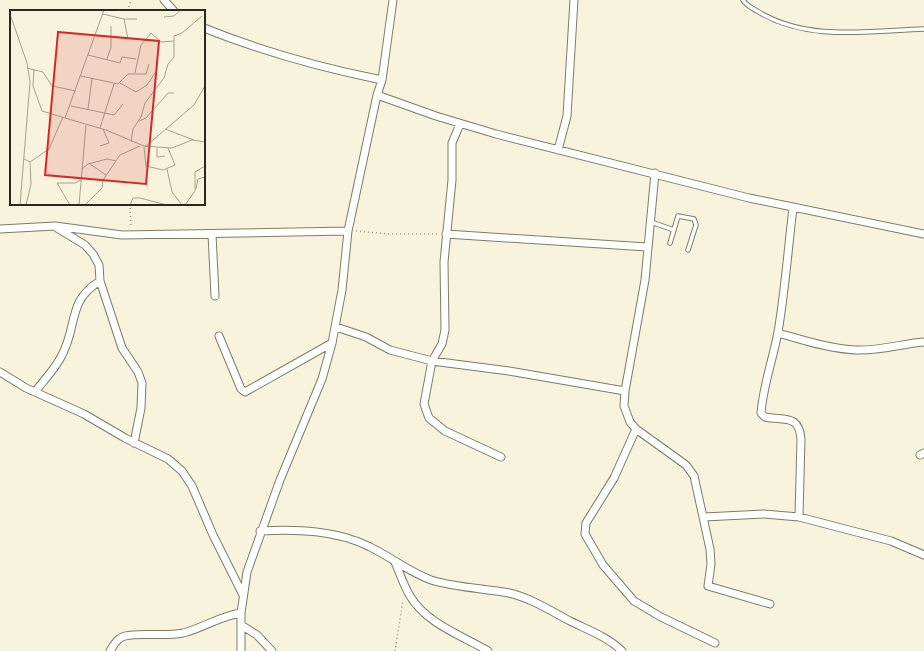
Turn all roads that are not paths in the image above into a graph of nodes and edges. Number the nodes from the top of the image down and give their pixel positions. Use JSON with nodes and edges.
{"nodes":[{"id":1,"x":164,"y":0,"type":"edge"},
{"id":2,"x":393,"y":0,"type":"edge"},
{"id":3,"x":574,"y":0,"type":"edge"},
{"id":4,"x":743,"y":0,"type":"edge"},
{"id":5,"x":173,"y":10,"type":"edge"},
{"id":6,"x":205,"y":28,"type":"edge"},
{"id":7,"x":924,"y":29,"type":"edge"},
{"id":8,"x":382,"y":80,"type":"junction"},
{"id":9,"x":377,"y":95,"type":"junction"},
{"id":10,"x":460,"y":124,"type":"junction"},
{"id":11,"x":558,"y":150,"type":"junction"},
{"id":12,"x":654,"y":173,"type":"junction"},
{"id":13,"x":793,"y":208,"type":"junction"},
{"id":14,"x":650,"y":222,"type":"junction"},
{"id":15,"x":55,"y":226,"type":"junction"},
{"id":16,"x":0,"y":229,"type":"edge"},
{"id":17,"x":674,"y":230,"type":"junction"},
{"id":18,"x":348,"y":231,"type":"junction"},
{"id":19,"x":212,"y":234,"type":"junction"},
{"id":20,"x":446,"y":234,"type":"junction"},
{"id":21,"x":924,"y":234,"type":"edge"},
{"id":22,"x":670,"y":243,"type":"dead end"},
{"id":23,"x":647,"y":247,"type":"junction"},
{"id":24,"x":688,"y":250,"type":"dead end"},
{"id":25,"x":100,"y":281,"type":"junction"},
{"id":26,"x":215,"y":296,"type":"dead end"},
{"id":27,"x":336,"y":327,"type":"junction"},
{"id":28,"x":778,"y":333,"type":"junction"},
{"id":29,"x":219,"y":336,"type":"dead end"},
{"id":30,"x":924,"y":342,"type":"edge"},
{"id":31,"x":332,"y":343,"type":"junction"},
{"id":32,"x":432,"y":361,"type":"junction"},
{"id":33,"x":0,"y":372,"type":"edge"},
{"id":34,"x":625,"y":391,"type":"junction"},
{"id":35,"x":35,"y":392,"type":"junction"},
{"id":36,"x":636,"y":429,"type":"junction"},
{"id":37,"x":134,"y":443,"type":"junction"},
{"id":38,"x":501,"y":457,"type":"dead end"},
{"id":39,"x":704,"y":517,"type":"junction"},
{"id":40,"x":799,"y":517,"type":"junction"},
{"id":41,"x":260,"y":531,"type":"junction"},
{"id":42,"x":924,"y":555,"type":"edge"},
{"id":43,"x":395,"y":562,"type":"junction"},
{"id":44,"x":243,"y":595,"type":"junction"},
{"id":45,"x":770,"y":604,"type":"dead end"},
{"id":46,"x":241,"y":613,"type":"junction"},
{"id":47,"x":241,"y":625,"type":"junction"},
{"id":48,"x":715,"y":643,"type":"dead end"},
{"id":49,"x":110,"y":651,"type":"edge"},
{"id":50,"x":241,"y":651,"type":"edge"},
{"id":51,"x":272,"y":651,"type":"edge"},
{"id":52,"x":488,"y":651,"type":"edge"},
{"id":53,"x":622,"y":651,"type":"edge"}],
"edges":[{"from":1,"to":5,"type":"street"},
{"from":2,"to":8,"type":"street"},
{"from":3,"to":11,"type":"street"},
{"from":4,"to":7,"type":"lane"},
{"from":6,"to":8,"type":"street"},
{"from":8,"to":9,"type":"street"},
{"from":9,"to":10,"type":"street"},
{"from":9,"to":18,"type":"street"},
{"from":10,"to":11,"type":"street"},
{"from":10,"to":20,"type":"street"},
{"from":11,"to":12,"type":"street"},
{"from":12,"to":13,"type":"street"},
{"from":12,"to":14,"type":"street"},
{"from":13,"to":21,"type":"street"},
{"from":13,"to":28,"type":"street"},
{"from":14,"to":17,"type":"lane"},
{"from":14,"to":23,"type":"street"},
{"from":15,"to":16,"type":"street"},
{"from":15,"to":19,"type":"street"},
{"from":15,"to":25,"type":"street"},
{"from":17,"to":22,"type":"lane"},
{"from":17,"to":24,"type":"lane"},
{"from":18,"to":19,"type":"street"},
{"from":18,"to":27,"type":"street"},
{"from":19,"to":26,"type":"street"},
{"from":20,"to":23,"type":"street"},
{"from":20,"to":32,"type":"street"},
{"from":23,"to":34,"type":"street"},
{"from":25,"to":35,"type":"street"},
{"from":25,"to":37,"type":"street"},
{"from":27,"to":31,"type":"street"},
{"from":27,"to":32,"type":"street"},
{"from":28,"to":30,"type":"street"},
{"from":28,"to":40,"type":"street"},
{"from":29,"to":31,"type":"street"},
{"from":31,"to":41,"type":"street"},
{"from":32,"to":34,"type":"street"},
{"from":32,"to":38,"type":"street"},
{"from":33,"to":35,"type":"street"},
{"from":34,"to":36,"type":"street"},
{"from":35,"to":37,"type":"street"},
{"from":36,"to":39,"type":"street"},
{"from":36,"to":48,"type":"street"},
{"from":37,"to":44,"type":"street"},
{"from":39,"to":40,"type":"street"},
{"from":39,"to":45,"type":"street"},
{"from":40,"to":42,"type":"street"},
{"from":41,"to":43,"type":"street"},
{"from":41,"to":44,"type":"street"},
{"from":43,"to":52,"type":"street"},
{"from":43,"to":53,"type":"street"},
{"from":44,"to":46,"type":"street"},
{"from":46,"to":47,"type":"street"},
{"from":46,"to":49,"type":"street"},
{"from":47,"to":50,"type":"street"},
{"from":47,"to":51,"type":"street"}]}
